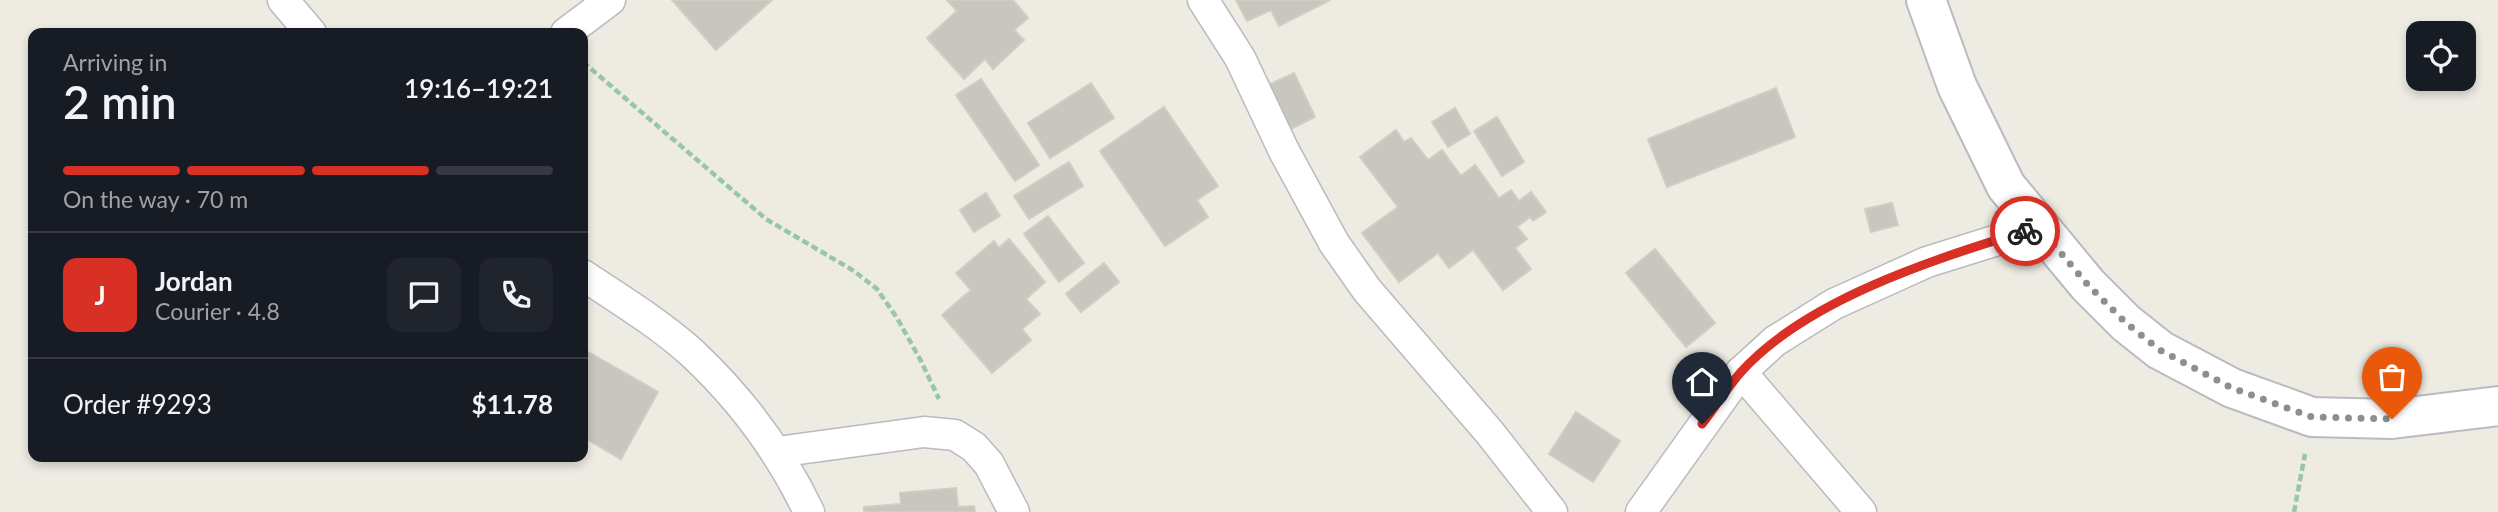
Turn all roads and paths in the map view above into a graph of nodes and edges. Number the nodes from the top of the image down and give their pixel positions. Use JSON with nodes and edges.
{"nodes":[{"id":1,"x":283,"y":0,"type":"edge"},
{"id":2,"x":610,"y":0,"type":"edge"},
{"id":3,"x":1203,"y":0,"type":"edge"},
{"id":4,"x":1926,"y":0,"type":"edge"},
{"id":5,"x":307,"y":28,"type":"edge"},
{"id":6,"x":573,"y":28,"type":"edge"},
{"id":7,"x":588,"y":66,"type":"edge"},
{"id":8,"x":2039,"y":227,"type":"junction"},
{"id":9,"x":588,"y":279,"type":"edge"},
{"id":10,"x":1741,"y":372,"type":"junction"},
{"id":11,"x":2498,"y":406,"type":"edge"},
{"id":12,"x":2312,"y":417,"type":"junction"},
{"id":13,"x":955,"y":435,"type":"junction"},
{"id":14,"x":777,"y":452,"type":"junction"},
{"id":15,"x":809,"y":512,"type":"edge"},
{"id":16,"x":1014,"y":512,"type":"edge"},
{"id":17,"x":1552,"y":512,"type":"edge"},
{"id":18,"x":1640,"y":512,"type":"edge"},
{"id":19,"x":1861,"y":512,"type":"edge"},
{"id":20,"x":2294,"y":512,"type":"edge"}],
"edges":[{"from":1,"to":5,"type":"street"},
{"from":2,"to":6,"type":"street"},
{"from":3,"to":17,"type":"street"},
{"from":4,"to":8,"type":"street"},
{"from":7,"to":13,"type":"path"},
{"from":8,"to":10,"type":"street"},
{"from":8,"to":12,"type":"street"},
{"from":9,"to":14,"type":"street"},
{"from":10,"to":18,"type":"street"},
{"from":10,"to":19,"type":"street"},
{"from":11,"to":12,"type":"street"},
{"from":12,"to":20,"type":"path"},
{"from":13,"to":14,"type":"street"},
{"from":13,"to":16,"type":"street"},
{"from":14,"to":15,"type":"street"}]}
